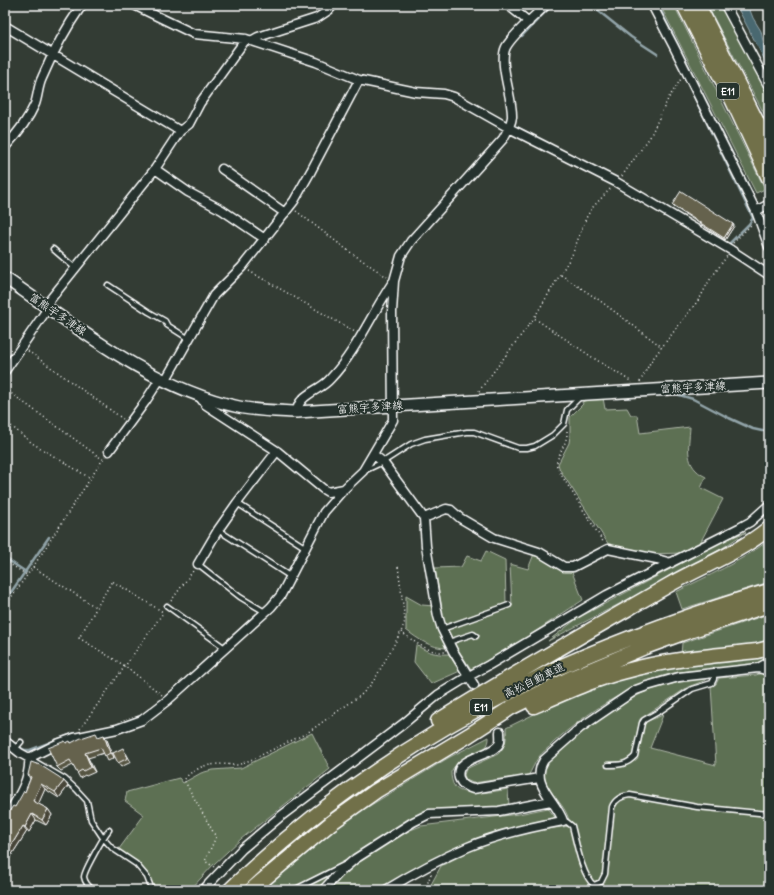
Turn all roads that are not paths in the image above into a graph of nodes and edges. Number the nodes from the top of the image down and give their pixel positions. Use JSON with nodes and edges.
{"nodes":[{"id":1,"x":82,"y":5,"type":"edge"},
{"id":2,"x":134,"y":5,"type":"edge"},
{"id":3,"x":333,"y":5,"type":"edge"},
{"id":4,"x":508,"y":5,"type":"edge"},
{"id":5,"x":546,"y":5,"type":"edge"},
{"id":6,"x":652,"y":5,"type":"edge"},
{"id":7,"x":684,"y":5,"type":"edge"},
{"id":8,"x":698,"y":5,"type":"edge"},
{"id":9,"x":725,"y":5,"type":"edge"},
{"id":10,"x":530,"y":22,"type":"junction"},
{"id":11,"x":5,"y":26,"type":"edge"},
{"id":12,"x":249,"y":40,"type":"junction"},
{"id":13,"x":54,"y":54,"type":"junction"},
{"id":14,"x":359,"y":80,"type":"junction"},
{"id":15,"x":769,"y":87,"type":"edge"},
{"id":16,"x":743,"y":93,"type":"junction"},
{"id":17,"x":509,"y":128,"type":"junction"},
{"id":18,"x":180,"y":131,"type":"junction"},
{"id":19,"x":769,"y":137,"type":"edge"},
{"id":20,"x":769,"y":146,"type":"edge"},
{"id":21,"x":5,"y":147,"type":"edge"},
{"id":22,"x":222,"y":169,"type":"dead end"},
{"id":23,"x":155,"y":170,"type":"junction"},
{"id":24,"x":769,"y":178,"type":"edge"},
{"id":25,"x":769,"y":204,"type":"edge"},
{"id":26,"x":288,"y":210,"type":"junction"},
{"id":27,"x":756,"y":211,"type":"junction"},
{"id":28,"x":265,"y":239,"type":"junction"},
{"id":29,"x":769,"y":247,"type":"edge"},
{"id":30,"x":53,"y":249,"type":"dead end"},
{"id":31,"x":75,"y":268,"type":"junction"},
{"id":32,"x":769,"y":275,"type":"edge"},
{"id":33,"x":5,"y":278,"type":"edge"},
{"id":34,"x":394,"y":281,"type":"junction"},
{"id":35,"x":108,"y":285,"type":"dead end"},
{"id":36,"x":47,"y":307,"type":"junction"},
{"id":37,"x":189,"y":339,"type":"junction"},
{"id":38,"x":5,"y":371,"type":"edge"},
{"id":39,"x":162,"y":380,"type":"junction"},
{"id":40,"x":769,"y":383,"type":"edge"},
{"id":41,"x":584,"y":393,"type":"junction"},
{"id":42,"x":199,"y":395,"type":"junction"},
{"id":43,"x":393,"y":405,"type":"junction"},
{"id":44,"x":296,"y":412,"type":"junction"},
{"id":45,"x":109,"y":451,"type":"road end"},
{"id":46,"x":278,"y":451,"type":"junction"},
{"id":47,"x":374,"y":455,"type":"junction"},
{"id":48,"x":383,"y":462,"type":"junction"},
{"id":49,"x":363,"y":471,"type":"junction"},
{"id":50,"x":344,"y":489,"type":"junction"},
{"id":51,"x":238,"y":503,"type":"junction"},
{"id":52,"x":769,"y":505,"type":"edge"},
{"id":53,"x":424,"y":518,"type":"junction"},
{"id":54,"x":769,"y":528,"type":"edge"},
{"id":55,"x":218,"y":530,"type":"junction"},
{"id":56,"x":306,"y":548,"type":"junction"},
{"id":57,"x":671,"y":563,"type":"junction"},
{"id":58,"x":198,"y":564,"type":"joint"},
{"id":59,"x":291,"y":577,"type":"junction"},
{"id":60,"x":769,"y":591,"type":"edge"},
{"id":61,"x":509,"y":605,"type":"dead end"},
{"id":62,"x":168,"y":606,"type":"road end"},
{"id":63,"x":769,"y":606,"type":"edge"},
{"id":64,"x":265,"y":612,"type":"junction"},
{"id":65,"x":442,"y":629,"type":"junction"},
{"id":66,"x":476,"y":636,"type":"dead end"},
{"id":67,"x":449,"y":642,"type":"junction"},
{"id":68,"x":226,"y":648,"type":"junction"},
{"id":69,"x":769,"y":648,"type":"edge"},
{"id":70,"x":769,"y":662,"type":"edge"},
{"id":71,"x":758,"y":668,"type":"junction"},
{"id":72,"x":769,"y":670,"type":"edge"},
{"id":73,"x":714,"y":674,"type":"junction"},
{"id":74,"x":469,"y":676,"type":"junction"},
{"id":75,"x":474,"y":685,"type":"dead end"},
{"id":76,"x":500,"y":732,"type":"dead end"},
{"id":77,"x":469,"y":735,"type":"junction"},
{"id":78,"x":5,"y":741,"type":"edge"},
{"id":79,"x":21,"y":742,"type":"dead end"},
{"id":80,"x":15,"y":749,"type":"junction"},
{"id":81,"x":29,"y":758,"type":"junction"},
{"id":82,"x":608,"y":765,"type":"dead end"},
{"id":83,"x":538,"y":778,"type":"junction"},
{"id":84,"x":551,"y":801,"type":"junction"},
{"id":85,"x":769,"y":814,"type":"edge"},
{"id":86,"x":5,"y":819,"type":"edge"},
{"id":87,"x":563,"y":821,"type":"junction"},
{"id":88,"x":109,"y":830,"type":"dead end"},
{"id":89,"x":292,"y":834,"type":"junction"},
{"id":90,"x":103,"y":838,"type":"junction"},
{"id":91,"x":355,"y":859,"type":"junction"},
{"id":92,"x":94,"y":890,"type":"edge"},
{"id":93,"x":152,"y":890,"type":"edge"},
{"id":94,"x":203,"y":890,"type":"edge"},
{"id":95,"x":230,"y":890,"type":"edge"},
{"id":96,"x":251,"y":890,"type":"edge"},
{"id":97,"x":294,"y":890,"type":"edge"},
{"id":98,"x":323,"y":890,"type":"edge"},
{"id":99,"x":386,"y":890,"type":"edge"}],
"edges":[{"from":1,"to":13,"type":"street"},
{"from":2,"to":12,"type":"street"},
{"from":3,"to":12,"type":"street"},
{"from":4,"to":10,"type":"street"},
{"from":5,"to":10,"type":"street"},
{"from":6,"to":27,"type":"street"},
{"from":7,"to":24,"type":"highway","number":"E11"},
{"from":8,"to":16,"type":"highway","number":"E11"},
{"from":9,"to":15,"type":"street"},
{"from":10,"to":17,"type":"street"},
{"from":11,"to":13,"type":"street"},
{"from":12,"to":14,"type":"street"},
{"from":12,"to":18,"type":"street"},
{"from":13,"to":18,"type":"street"},
{"from":13,"to":21,"type":"street"},
{"from":14,"to":17,"type":"street"},
{"from":14,"to":26,"type":"street"},
{"from":16,"to":19,"type":"highway"},
{"from":16,"to":20,"type":"highway","number":"E11"},
{"from":17,"to":32,"type":"street"},
{"from":17,"to":34,"type":"street"},
{"from":18,"to":23,"type":"street"},
{"from":22,"to":26,"type":"street"},
{"from":23,"to":28,"type":"street"},
{"from":23,"to":31,"type":"street"},
{"from":25,"to":27,"type":"street"},
{"from":26,"to":28,"type":"street"},
{"from":27,"to":29,"type":"street"},
{"from":28,"to":37,"type":"street"},
{"from":30,"to":31,"type":"lane"},
{"from":31,"to":36,"type":"street"},
{"from":33,"to":36,"type":"main road","name":"富熊宇多津線"},
{"from":34,"to":43,"type":"street"},
{"from":34,"to":44,"type":"street"},
{"from":35,"to":37,"type":"lane"},
{"from":36,"to":38,"type":"street"},
{"from":36,"to":39,"type":"main road","name":"富熊宇多津線"},
{"from":37,"to":39,"type":"street"},
{"from":39,"to":42,"type":"main road","name":"富熊宇多津線"},
{"from":39,"to":45,"type":"street"},
{"from":40,"to":41,"type":"main road","name":"富熊宇多津線"},
{"from":41,"to":43,"type":"main road","name":"富熊宇多津線"},
{"from":41,"to":48,"type":"lane"},
{"from":42,"to":44,"type":"main road","name":"富熊宇多津線"},
{"from":42,"to":46,"type":"street"},
{"from":43,"to":44,"type":"main road","name":"富熊宇多津線"},
{"from":43,"to":47,"type":"street"},
{"from":46,"to":50,"type":"street"},
{"from":46,"to":51,"type":"street"},
{"from":47,"to":48,"type":"street"},
{"from":47,"to":49,"type":"street"},
{"from":48,"to":49,"type":"lane"},
{"from":48,"to":53,"type":"street"},
{"from":49,"to":50,"type":"street"},
{"from":50,"to":56,"type":"street"},
{"from":51,"to":55,"type":"street"},
{"from":51,"to":56,"type":"lane"},
{"from":52,"to":57,"type":"street"},
{"from":53,"to":57,"type":"street"},
{"from":53,"to":65,"type":"street"},
{"from":54,"to":89,"type":"highway"},
{"from":55,"to":58,"type":"street"},
{"from":55,"to":59,"type":"lane"},
{"from":56,"to":59,"type":"street"},
{"from":57,"to":74,"type":"street"},
{"from":58,"to":64,"type":"lane"},
{"from":59,"to":64,"type":"street"},
{"from":60,"to":89,"type":"highway","name":"高松自動車道","number":"E11"},
{"from":61,"to":65,"type":"lane"},
{"from":62,"to":68,"type":"lane"},
{"from":63,"to":77,"type":"highway","name":"高松自動車道","number":"E11"},
{"from":64,"to":68,"type":"street"},
{"from":65,"to":67,"type":"street"},
{"from":66,"to":67,"type":"lane"},
{"from":67,"to":74,"type":"street"},
{"from":68,"to":81,"type":"street"},
{"from":69,"to":77,"type":"highway"},
{"from":70,"to":71,"type":"street"},
{"from":71,"to":72,"type":"street"},
{"from":71,"to":73,"type":"street"},
{"from":73,"to":82,"type":"lane"},
{"from":73,"to":83,"type":"street"},
{"from":74,"to":75,"type":"street"},
{"from":74,"to":94,"type":"street"},
{"from":76,"to":83,"type":"street"},
{"from":77,"to":96,"type":"highway","name":"高松自動車道","number":"E11"},
{"from":78,"to":80,"type":"street"},
{"from":79,"to":80,"type":"lane"},
{"from":80,"to":81,"type":"street"},
{"from":81,"to":86,"type":"street"},
{"from":81,"to":90,"type":"lane"},
{"from":83,"to":84,"type":"street"},
{"from":84,"to":87,"type":"street"},
{"from":84,"to":91,"type":"street"},
{"from":85,"to":87,"type":"lane"},
{"from":87,"to":99,"type":"street"},
{"from":88,"to":90,"type":"lane"},
{"from":89,"to":95,"type":"highway","name":"高松自動車道","number":"E11"},
{"from":90,"to":92,"type":"lane"},
{"from":90,"to":93,"type":"lane"},
{"from":91,"to":97,"type":"lane"},
{"from":91,"to":98,"type":"street"}]}
